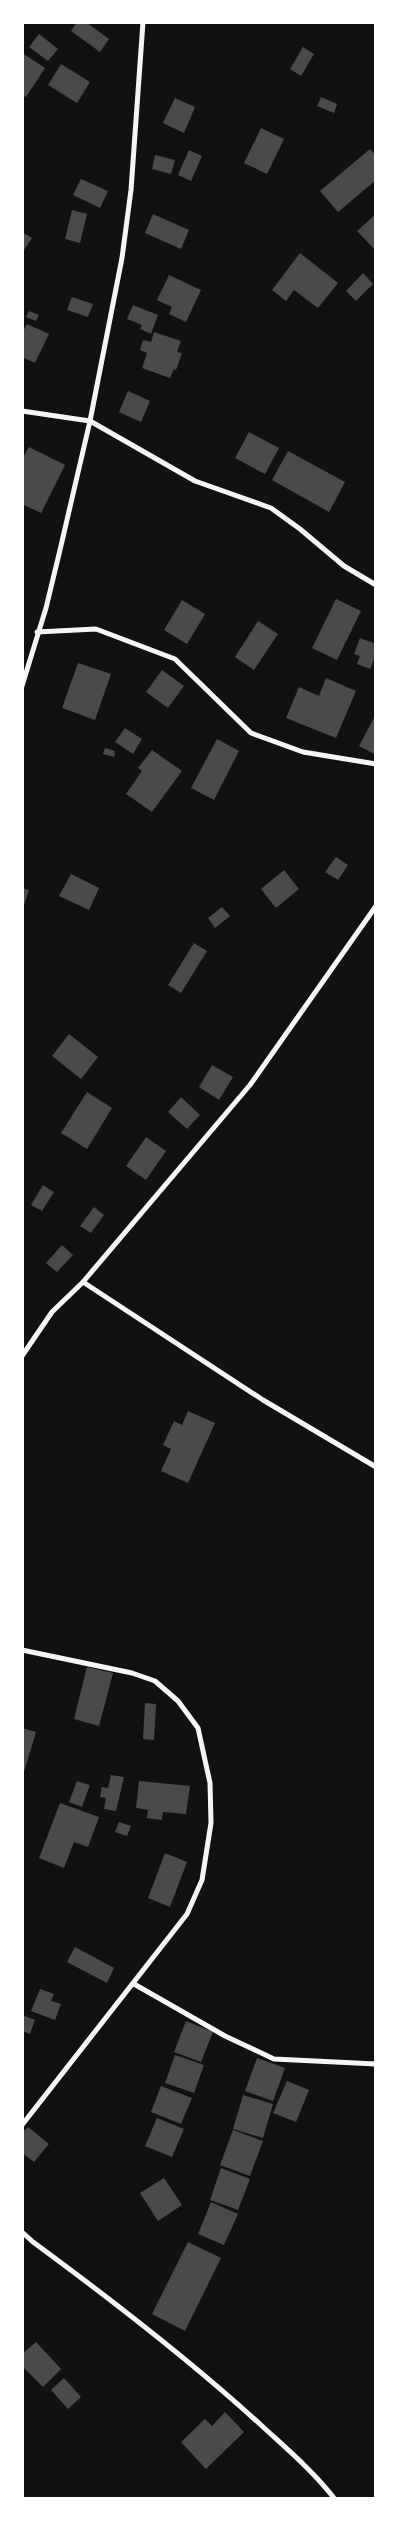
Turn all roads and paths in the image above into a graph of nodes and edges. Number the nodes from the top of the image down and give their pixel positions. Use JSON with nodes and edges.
{"nodes":[{"id":1,"x":143,"y":22,"type":"edge"},
{"id":2,"x":22,"y":411,"type":"edge"},
{"id":3,"x":90,"y":421,"type":"junction"},
{"id":4,"x":376,"y":585,"type":"edge"},
{"id":5,"x":37,"y":632,"type":"junction"},
{"id":6,"x":22,"y":686,"type":"edge"},
{"id":7,"x":376,"y":764,"type":"edge"},
{"id":8,"x":376,"y":906,"type":"edge"},
{"id":9,"x":83,"y":1282,"type":"junction"},
{"id":10,"x":22,"y":1356,"type":"edge"},
{"id":11,"x":376,"y":1468,"type":"edge"},
{"id":12,"x":22,"y":1650,"type":"edge"},
{"id":13,"x":134,"y":1984,"type":"junction"},
{"id":14,"x":376,"y":2064,"type":"edge"},
{"id":15,"x":22,"y":2126,"type":"edge"},
{"id":16,"x":22,"y":2232,"type":"edge"},
{"id":17,"x":334,"y":2498,"type":"edge"}],
"edges":[{"from":1,"to":3,"type":"street"},
{"from":2,"to":3,"type":"street"},
{"from":3,"to":4,"type":"street"},
{"from":3,"to":5,"type":"street"},
{"from":5,"to":6,"type":"street"},
{"from":5,"to":7,"type":"street"},
{"from":8,"to":9,"type":"street"},
{"from":9,"to":10,"type":"street"},
{"from":9,"to":11,"type":"street"},
{"from":12,"to":13,"type":"street"},
{"from":13,"to":14,"type":"street"},
{"from":13,"to":15,"type":"street"},
{"from":16,"to":17,"type":"street"}]}
